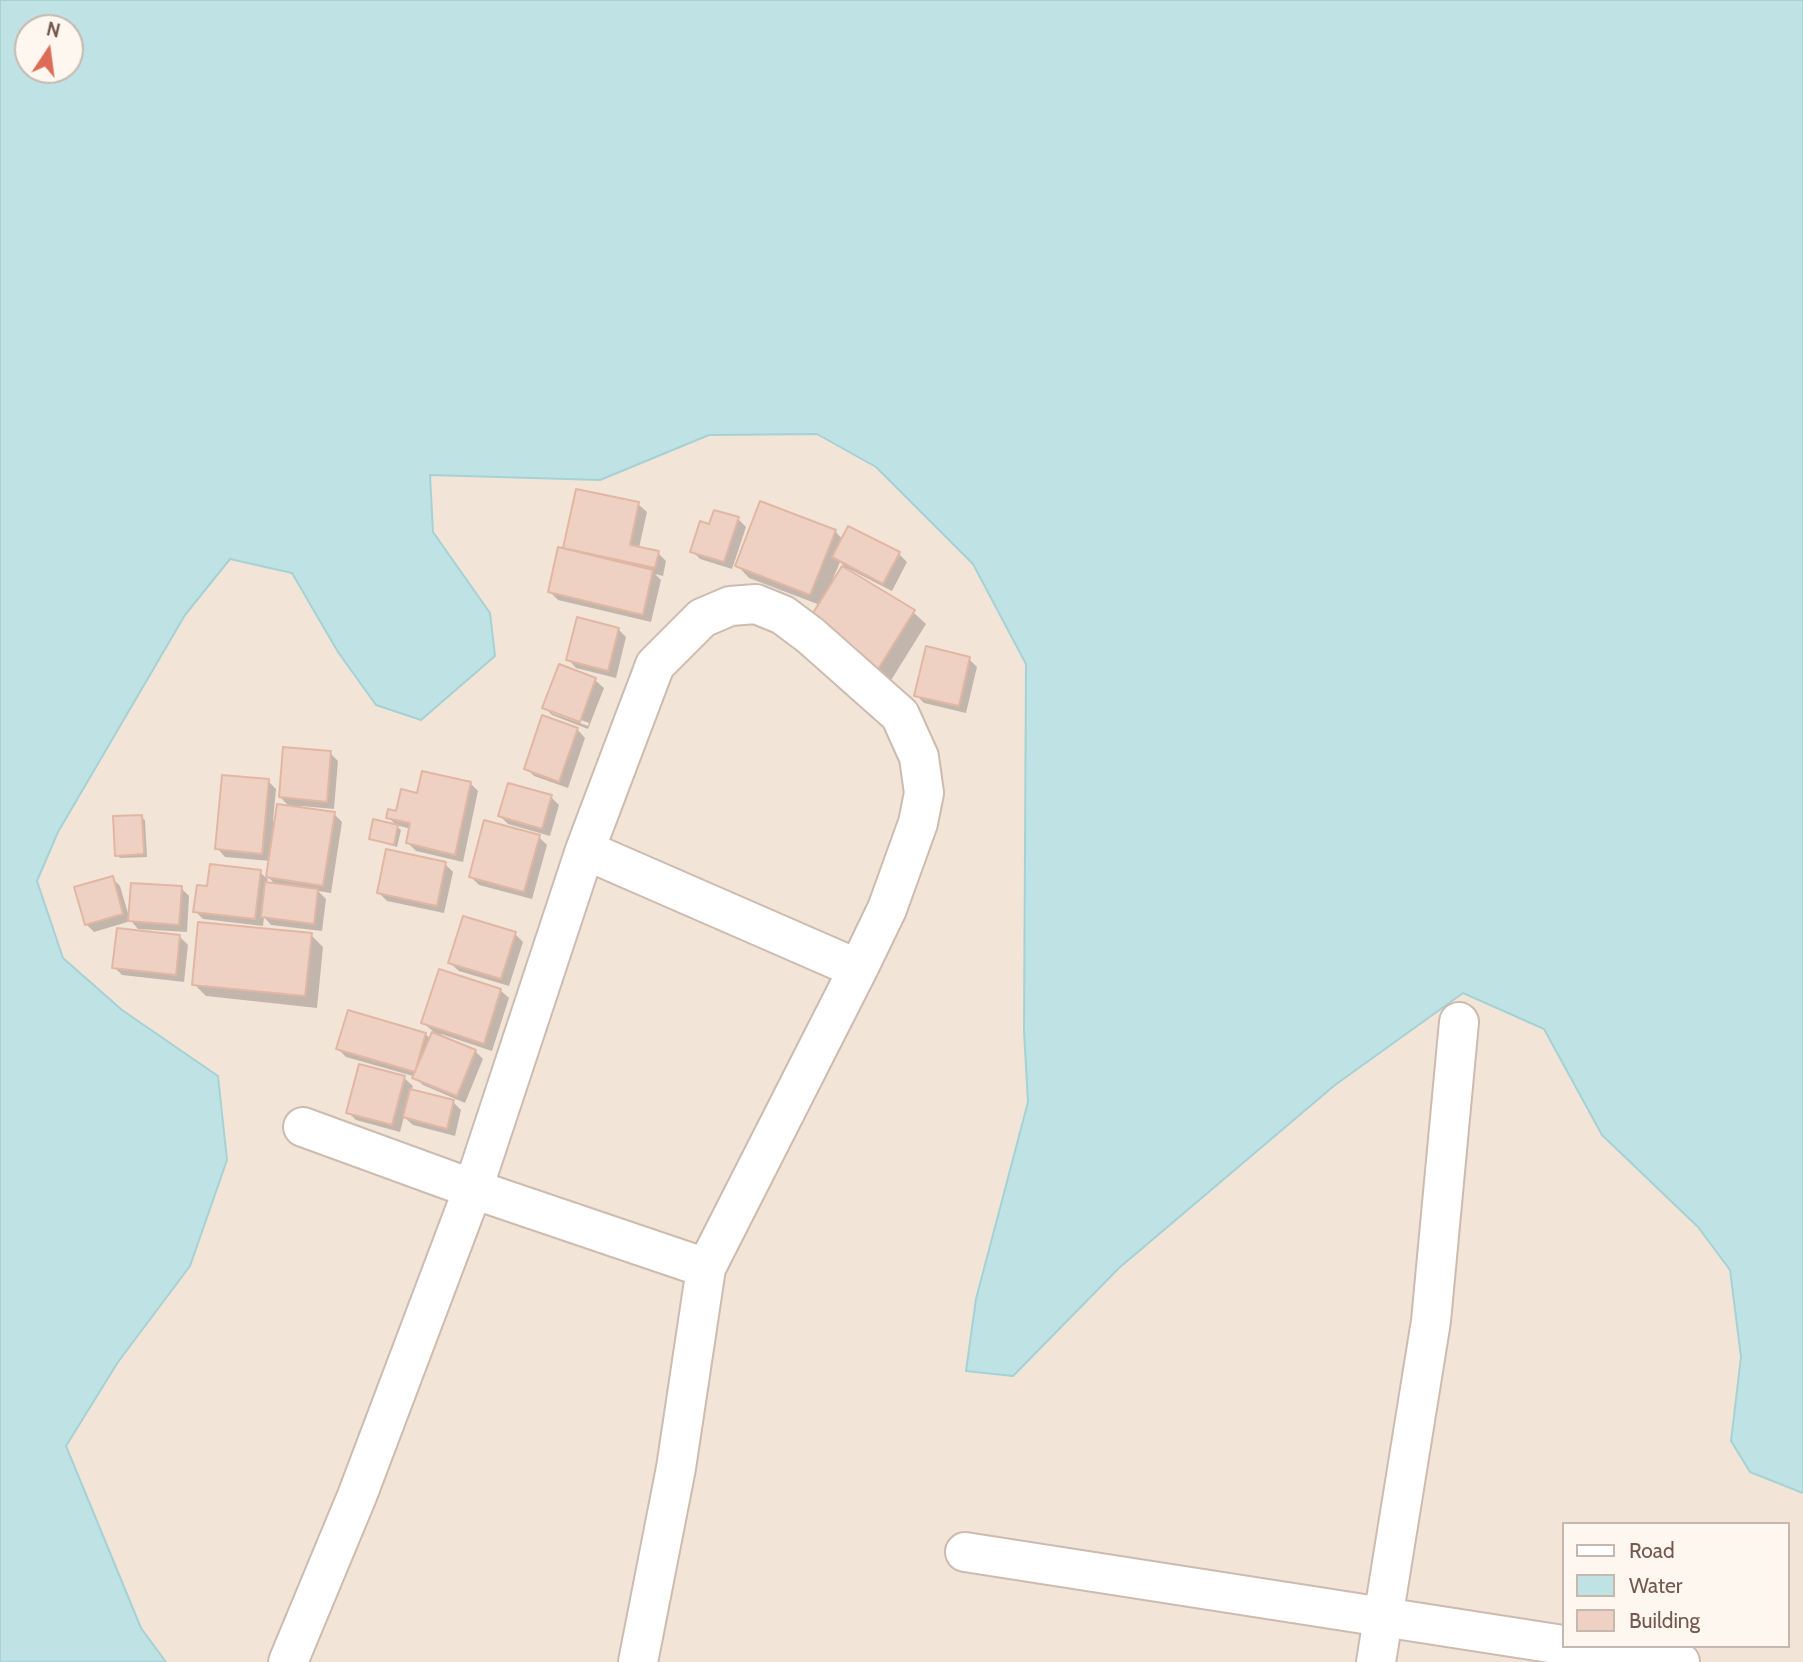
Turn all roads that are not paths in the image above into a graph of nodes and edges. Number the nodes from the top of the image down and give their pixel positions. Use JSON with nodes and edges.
{"nodes":[{"id":1,"x":585,"y":850,"type":"junction"},
{"id":2,"x":858,"y":969,"type":"junction"},
{"id":3,"x":1459,"y":1022,"type":"dead end"},
{"id":4,"x":303,"y":1127,"type":"dead end"},
{"id":5,"x":473,"y":1189,"type":"junction"},
{"id":6,"x":706,"y":1268,"type":"junction"},
{"id":7,"x":965,"y":1552,"type":"dead end"},
{"id":8,"x":1382,"y":1616,"type":"junction"},
{"id":9,"x":1573,"y":1651,"type":"edge"},
{"id":10,"x":288,"y":1662,"type":"edge"},
{"id":11,"x":638,"y":1662,"type":"edge"},
{"id":12,"x":1376,"y":1662,"type":"edge"},
{"id":13,"x":1680,"y":1662,"type":"edge"}],
"edges":[{"from":1,"to":2,"type":"street"},
{"from":1,"to":2,"type":"street"},
{"from":1,"to":5,"type":"street"},
{"from":2,"to":6,"type":"street"},
{"from":3,"to":8,"type":"street"},
{"from":4,"to":5,"type":"street"},
{"from":5,"to":6,"type":"street"},
{"from":5,"to":10,"type":"street"},
{"from":6,"to":11,"type":"street"},
{"from":7,"to":8,"type":"street"},
{"from":8,"to":9,"type":"street"},
{"from":8,"to":12,"type":"street"},
{"from":9,"to":13,"type":"street"}]}
